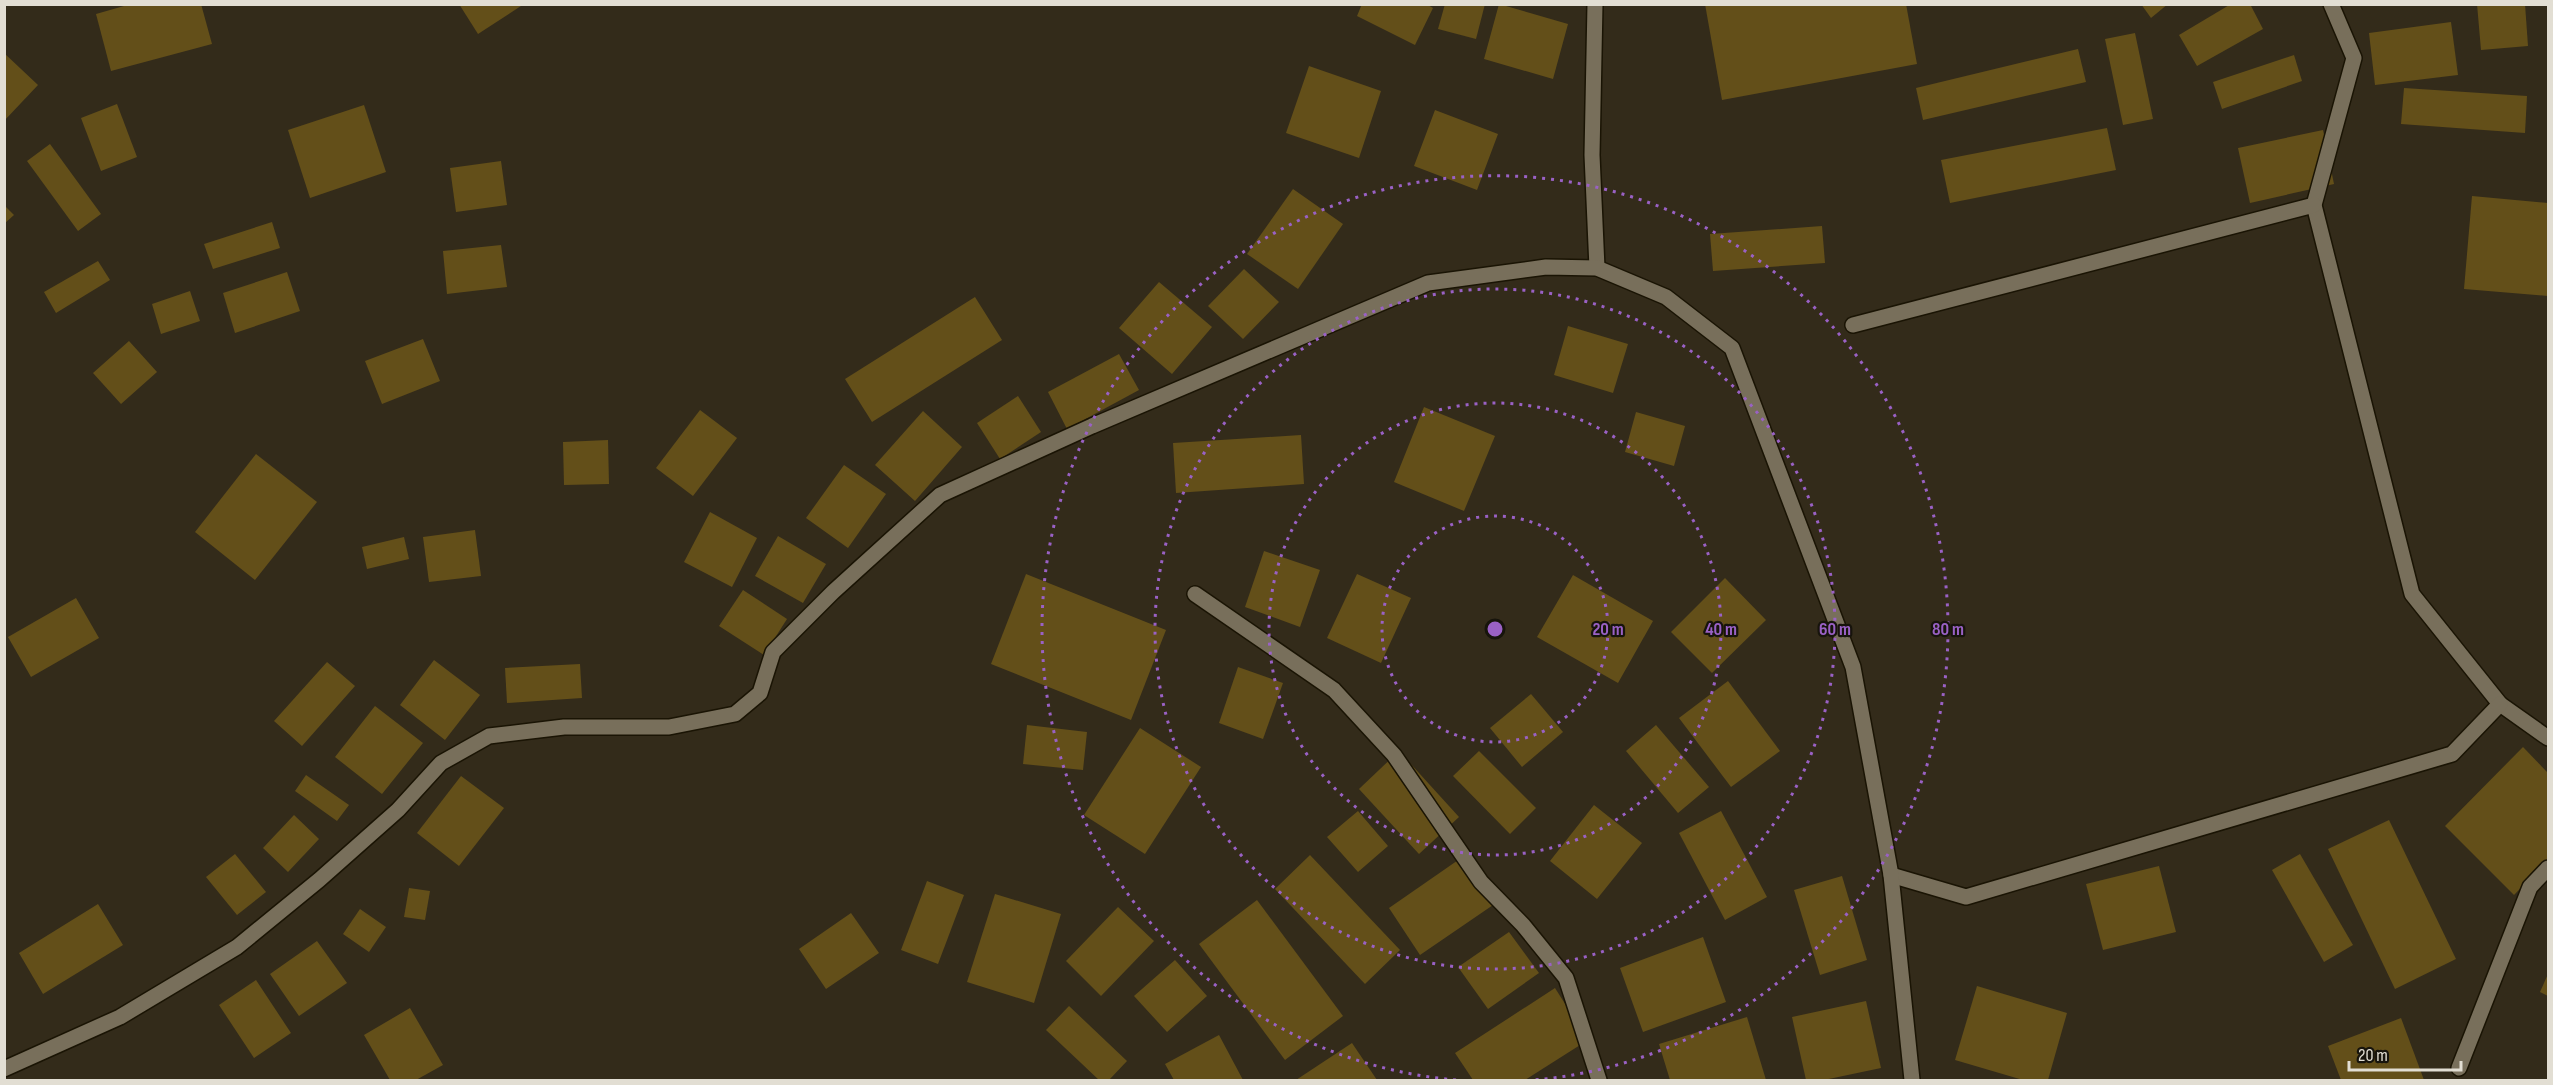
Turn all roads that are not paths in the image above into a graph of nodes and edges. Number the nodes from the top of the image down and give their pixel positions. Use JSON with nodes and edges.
{"nodes":[{"id":1,"x":1595,"y":4,"type":"edge"},
{"id":2,"x":2331,"y":4,"type":"edge"},
{"id":3,"x":2314,"y":205,"type":"junction"},
{"id":4,"x":1598,"y":268,"type":"junction"},
{"id":5,"x":1853,"y":325,"type":"dead end"},
{"id":6,"x":1195,"y":594,"type":"dead end"},
{"id":7,"x":2500,"y":704,"type":"junction"},
{"id":8,"x":2548,"y":738,"type":"edge"},
{"id":9,"x":2548,"y":868,"type":"edge"},
{"id":10,"x":1892,"y":875,"type":"junction"},
{"id":11,"x":2459,"y":1068,"type":"dead end"},
{"id":12,"x":4,"y":1069,"type":"edge"},
{"id":13,"x":1599,"y":1080,"type":"edge"},
{"id":14,"x":1912,"y":1080,"type":"edge"}],
"edges":[{"from":1,"to":4,"type":"street"},
{"from":2,"to":3,"type":"street"},
{"from":3,"to":5,"type":"street"},
{"from":3,"to":7,"type":"street"},
{"from":4,"to":10,"type":"street"},
{"from":4,"to":12,"type":"street"},
{"from":6,"to":13,"type":"street"},
{"from":7,"to":8,"type":"street"},
{"from":7,"to":10,"type":"street"},
{"from":9,"to":11,"type":"street"},
{"from":10,"to":14,"type":"street"}]}
